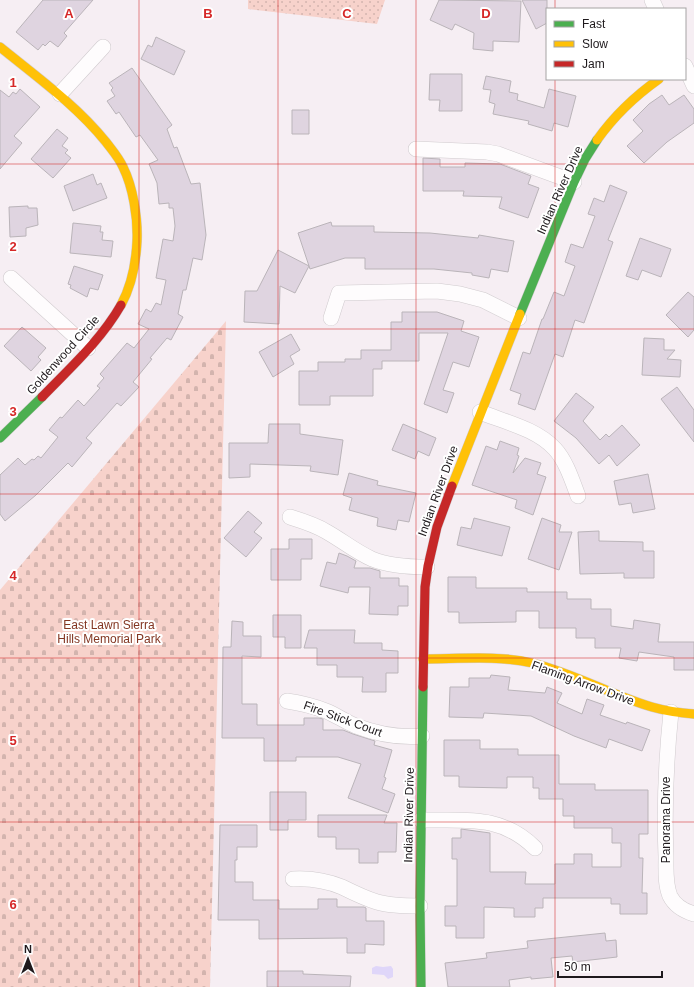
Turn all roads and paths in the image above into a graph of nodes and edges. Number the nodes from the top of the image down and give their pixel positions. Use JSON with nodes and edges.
{"nodes":[{"id":1,"x":103,"y":47,"type":"dead end"},
{"id":2,"x":0,"y":48,"type":"edge"},
{"id":3,"x":686,"y":68,"type":"edge"},
{"id":4,"x":658,"y":80,"type":"edge"},
{"id":5,"x":694,"y":86,"type":"edge"},
{"id":6,"x":60,"y":94,"type":"junction"},
{"id":7,"x":416,"y":148,"type":"dead end"},
{"id":8,"x":574,"y":182,"type":"junction"},
{"id":9,"x":11,"y":278,"type":"dead end"},
{"id":10,"x":331,"y":318,"type":"dead end"},
{"id":11,"x":520,"y":318,"type":"junction"},
{"id":12,"x":88,"y":348,"type":"junction"},
{"id":13,"x":480,"y":412,"type":"junction"},
{"id":14,"x":0,"y":438,"type":"edge"},
{"id":15,"x":578,"y":496,"type":"dead end"},
{"id":16,"x":290,"y":517,"type":"dead end"},
{"id":17,"x":427,"y":567,"type":"junction"},
{"id":18,"x":423,"y":659,"type":"junction"},
{"id":19,"x":287,"y":701,"type":"dead end"},
{"id":20,"x":671,"y":712,"type":"junction"},
{"id":21,"x":694,"y":714,"type":"edge"},
{"id":22,"x":422,"y":736,"type":"junction"},
{"id":23,"x":421,"y":820,"type":"junction"},
{"id":24,"x":535,"y":848,"type":"dead end"},
{"id":25,"x":293,"y":879,"type":"dead end"},
{"id":26,"x":420,"y":906,"type":"junction"},
{"id":27,"x":694,"y":914,"type":"edge"},
{"id":28,"x":421,"y":987,"type":"edge"}],
"edges":[{"from":1,"to":6,"type":"street"},
{"from":2,"to":6,"type":"street","name":"Goldenwood Circle"},
{"from":3,"to":5,"type":"street"},
{"from":4,"to":8,"type":"street","name":"Indian River Drive"},
{"from":6,"to":12,"type":"street","name":"Goldenwood Circle"},
{"from":7,"to":8,"type":"street"},
{"from":8,"to":11,"type":"street","name":"Indian River Drive"},
{"from":9,"to":12,"type":"street"},
{"from":10,"to":11,"type":"street"},
{"from":11,"to":13,"type":"street","name":"Indian River Drive"},
{"from":12,"to":14,"type":"street","name":"Goldenwood Circle"},
{"from":13,"to":15,"type":"street"},
{"from":13,"to":17,"type":"street","name":"Indian River Drive"},
{"from":16,"to":17,"type":"street"},
{"from":17,"to":18,"type":"street","name":"Indian River Drive"},
{"from":18,"to":20,"type":"street","name":"Flaming Arrow Drive"},
{"from":18,"to":22,"type":"street","name":"Indian River Drive"},
{"from":19,"to":22,"type":"street","name":"Fire Stick Court"},
{"from":20,"to":21,"type":"street","name":"Flaming Arrow Drive"},
{"from":20,"to":27,"type":"street","name":"Panorama Drive"},
{"from":22,"to":23,"type":"street","name":"Indian River Drive"},
{"from":23,"to":24,"type":"street"},
{"from":23,"to":26,"type":"street","name":"Indian River Drive"},
{"from":25,"to":26,"type":"street"},
{"from":26,"to":28,"type":"street","name":"Indian River Drive"}]}
